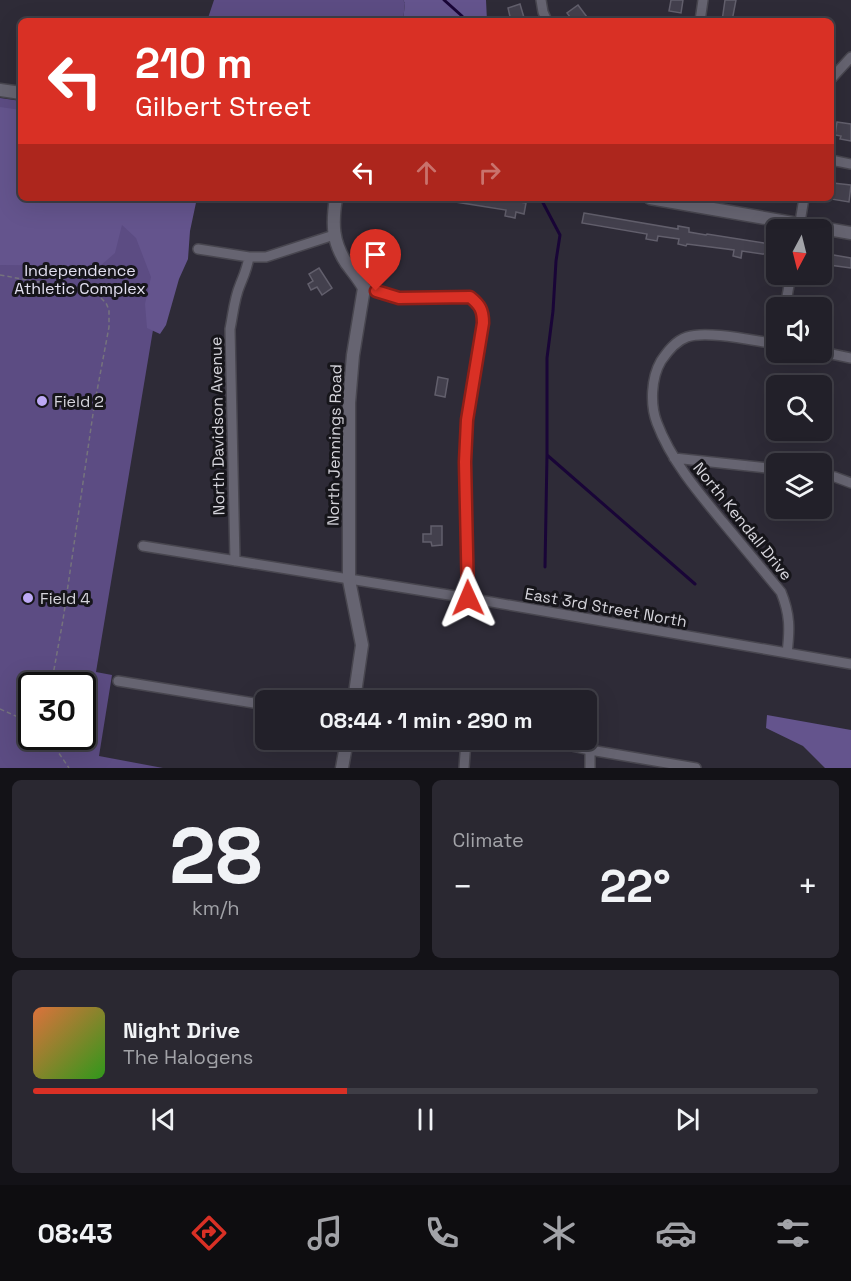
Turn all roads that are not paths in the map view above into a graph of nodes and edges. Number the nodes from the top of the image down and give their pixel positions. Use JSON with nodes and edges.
{"nodes":[{"id":1,"x":541,"y":0,"type":"edge"},
{"id":2,"x":703,"y":0,"type":"edge"},
{"id":3,"x":546,"y":18,"type":"edge"},
{"id":4,"x":700,"y":18,"type":"edge"},
{"id":5,"x":851,"y":57,"type":"edge"},
{"id":6,"x":834,"y":76,"type":"edge"},
{"id":7,"x":0,"y":90,"type":"edge"},
{"id":8,"x":18,"y":93,"type":"edge"},
{"id":9,"x":834,"y":161,"type":"edge"},
{"id":10,"x":851,"y":164,"type":"edge"},
{"id":11,"x":336,"y":201,"type":"edge"},
{"id":12,"x":676,"y":201,"type":"edge"},
{"id":13,"x":803,"y":201,"type":"edge"},
{"id":14,"x":800,"y":219,"type":"edge"},
{"id":15,"x":766,"y":220,"type":"edge"},
{"id":16,"x":832,"y":230,"type":"edge"},
{"id":17,"x":851,"y":232,"type":"edge"},
{"id":18,"x":334,"y":235,"type":"junction"},
{"id":19,"x":198,"y":249,"type":"dead end"},
{"id":20,"x":249,"y":257,"type":"junction"},
{"id":21,"x":364,"y":288,"type":"junction"},
{"id":22,"x":766,"y":342,"type":"edge"},
{"id":23,"x":832,"y":354,"type":"edge"},
{"id":24,"x":851,"y":358,"type":"edge"},
{"id":25,"x":674,"y":458,"type":"junction"},
{"id":26,"x":766,"y":468,"type":"edge"},
{"id":27,"x":832,"y":477,"type":"edge"},
{"id":28,"x":851,"y":483,"type":"edge"},
{"id":29,"x":143,"y":546,"type":"dead end"},
{"id":30,"x":236,"y":561,"type":"junction"},
{"id":31,"x":349,"y":580,"type":"junction"},
{"id":32,"x":468,"y":598,"type":"junction"},
{"id":33,"x":787,"y":653,"type":"junction"},
{"id":34,"x":851,"y":664,"type":"edge"},
{"id":35,"x":118,"y":681,"type":"dead end"},
{"id":36,"x":355,"y":690,"type":"edge"},
{"id":37,"x":255,"y":703,"type":"edge"},
{"id":38,"x":345,"y":750,"type":"edge"},
{"id":39,"x":465,"y":750,"type":"edge"},
{"id":40,"x":590,"y":750,"type":"joint"},
{"id":41,"x":342,"y":768,"type":"edge"},
{"id":42,"x":464,"y":768,"type":"edge"},
{"id":43,"x":590,"y":768,"type":"edge"},
{"id":44,"x":696,"y":768,"type":"edge"}],
"edges":[{"from":1,"to":3,"type":"street"},
{"from":2,"to":4,"type":"street"},
{"from":5,"to":6,"type":"street"},
{"from":7,"to":8,"type":"street"},
{"from":9,"to":10,"type":"street"},
{"from":11,"to":18,"type":"street"},
{"from":12,"to":15,"type":"street"},
{"from":13,"to":14,"type":"street"},
{"from":16,"to":17,"type":"street"},
{"from":18,"to":20,"type":"street"},
{"from":18,"to":21,"type":"street"},
{"from":19,"to":20,"type":"street"},
{"from":20,"to":30,"type":"street","name":"North Davidson Avenue"},
{"from":21,"to":31,"type":"street","name":"North Jennings Road"},
{"from":21,"to":32,"type":"street"},
{"from":22,"to":25,"type":"street","name":"North Kendall Drive"},
{"from":23,"to":24,"type":"street"},
{"from":25,"to":26,"type":"street"},
{"from":25,"to":33,"type":"street","name":"North Kendall Drive"},
{"from":27,"to":28,"type":"street"},
{"from":29,"to":30,"type":"street","name":"East 3rd Street North"},
{"from":30,"to":31,"type":"street","name":"East 3rd Street North"},
{"from":31,"to":32,"type":"street","name":"East 3rd Street North"},
{"from":31,"to":36,"type":"street","name":"North Jennings Road"},
{"from":32,"to":33,"type":"street","name":"East 3rd Street North"},
{"from":33,"to":34,"type":"street","name":"East 3rd Street North"},
{"from":35,"to":37,"type":"street"},
{"from":38,"to":41,"type":"street"},
{"from":39,"to":42,"type":"street"},
{"from":40,"to":43,"type":"street"},
{"from":40,"to":44,"type":"street"}]}
